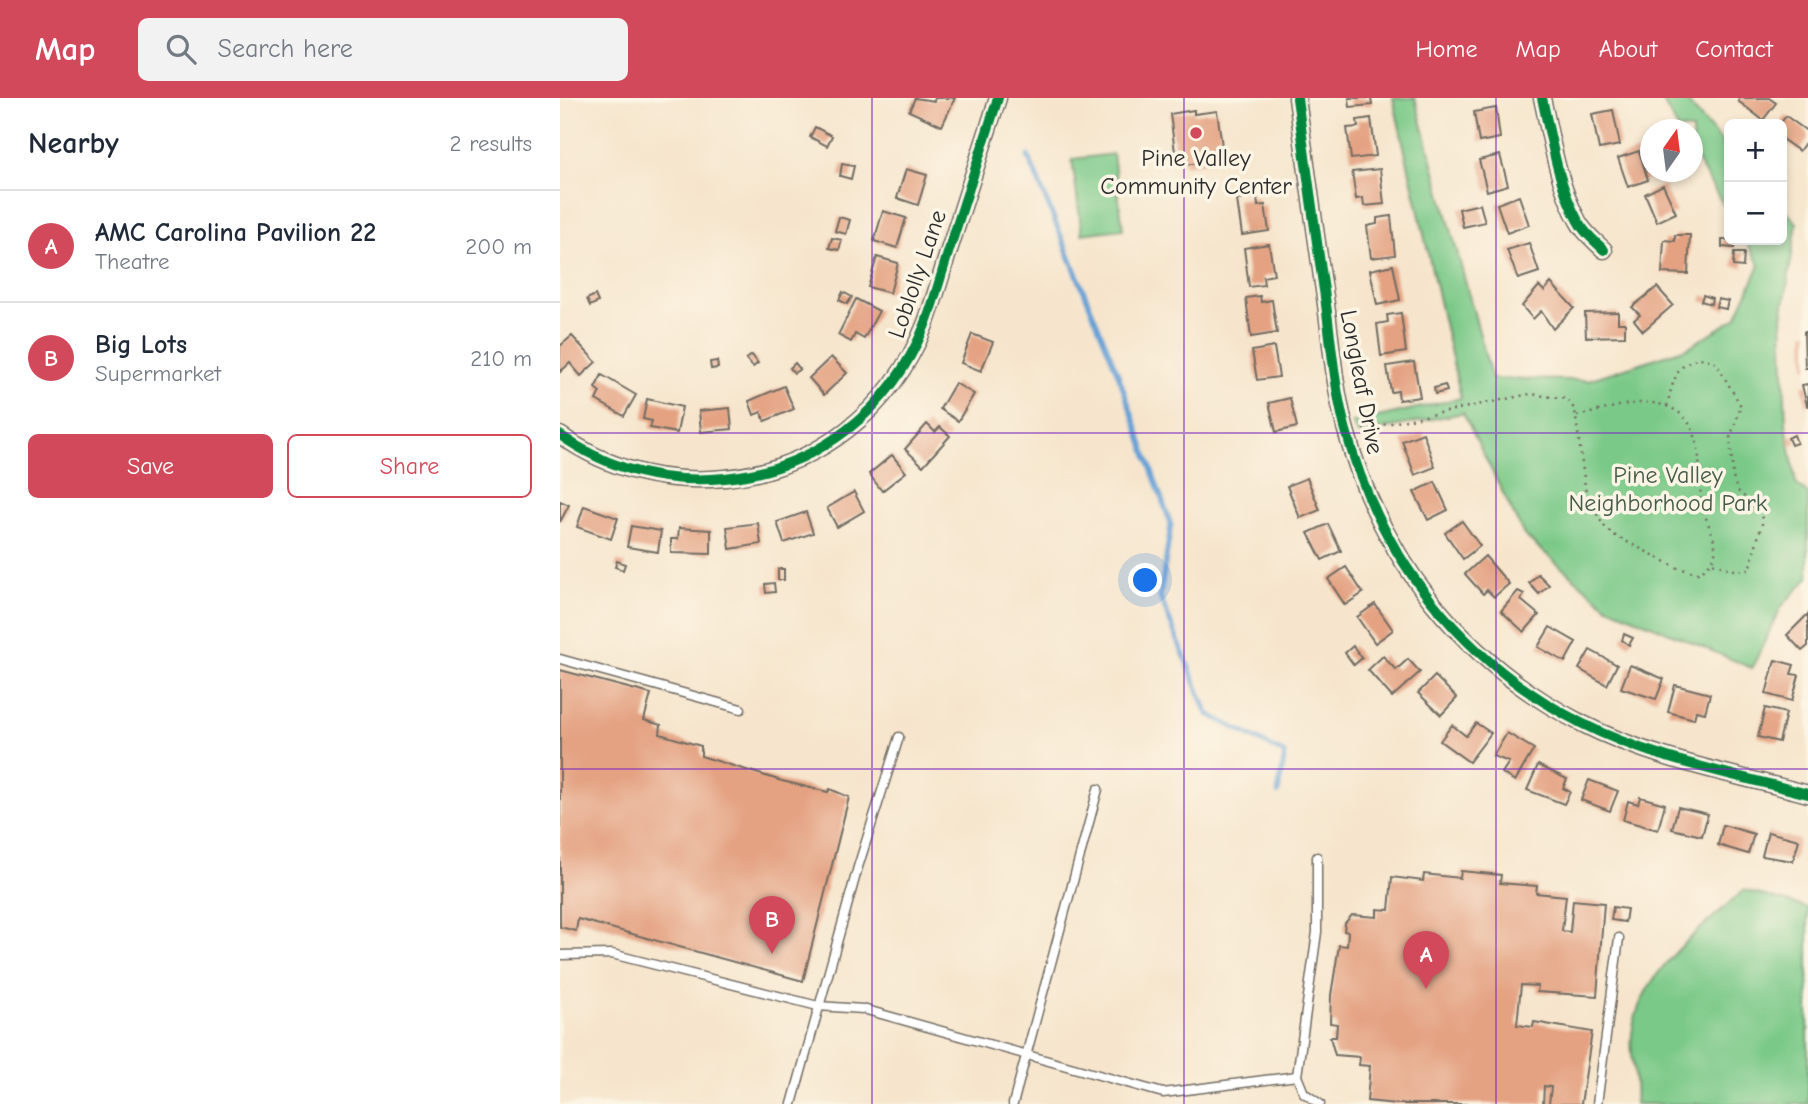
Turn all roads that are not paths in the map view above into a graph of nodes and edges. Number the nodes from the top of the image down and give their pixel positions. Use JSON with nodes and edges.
{"nodes":[{"id":1,"x":998,"y":98,"type":"edge"},
{"id":2,"x":1297,"y":98,"type":"edge"},
{"id":3,"x":1542,"y":98,"type":"edge"},
{"id":4,"x":1604,"y":250,"type":"dead end"},
{"id":5,"x":560,"y":435,"type":"edge"},
{"id":6,"x":560,"y":659,"type":"edge"},
{"id":7,"x":741,"y":709,"type":"dead end"},
{"id":8,"x":898,"y":737,"type":"dead end"},
{"id":9,"x":1098,"y":789,"type":"dead end"},
{"id":10,"x":1808,"y":794,"type":"edge"},
{"id":11,"x":1317,"y":857,"type":"dead end"},
{"id":12,"x":1619,"y":938,"type":"dead end"},
{"id":13,"x":560,"y":955,"type":"edge"},
{"id":14,"x":818,"y":1006,"type":"junction"},
{"id":15,"x":1026,"y":1055,"type":"junction"},
{"id":16,"x":1297,"y":1076,"type":"junction"},
{"id":17,"x":792,"y":1104,"type":"edge"},
{"id":18,"x":1013,"y":1104,"type":"edge"},
{"id":19,"x":1320,"y":1104,"type":"edge"},
{"id":20,"x":1597,"y":1104,"type":"edge"}],
"edges":[{"from":1,"to":5,"type":"street","name":"Loblolly Lane"},
{"from":2,"to":10,"type":"street","name":"Longleaf Drive"},
{"from":3,"to":4,"type":"street"},
{"from":6,"to":7,"type":"lane"},
{"from":8,"to":14,"type":"lane"},
{"from":9,"to":15,"type":"lane"},
{"from":11,"to":16,"type":"lane"},
{"from":12,"to":20,"type":"lane"},
{"from":13,"to":14,"type":"lane"},
{"from":14,"to":15,"type":"lane"},
{"from":14,"to":17,"type":"lane"},
{"from":15,"to":16,"type":"lane"},
{"from":15,"to":18,"type":"lane"},
{"from":16,"to":19,"type":"lane"}]}
